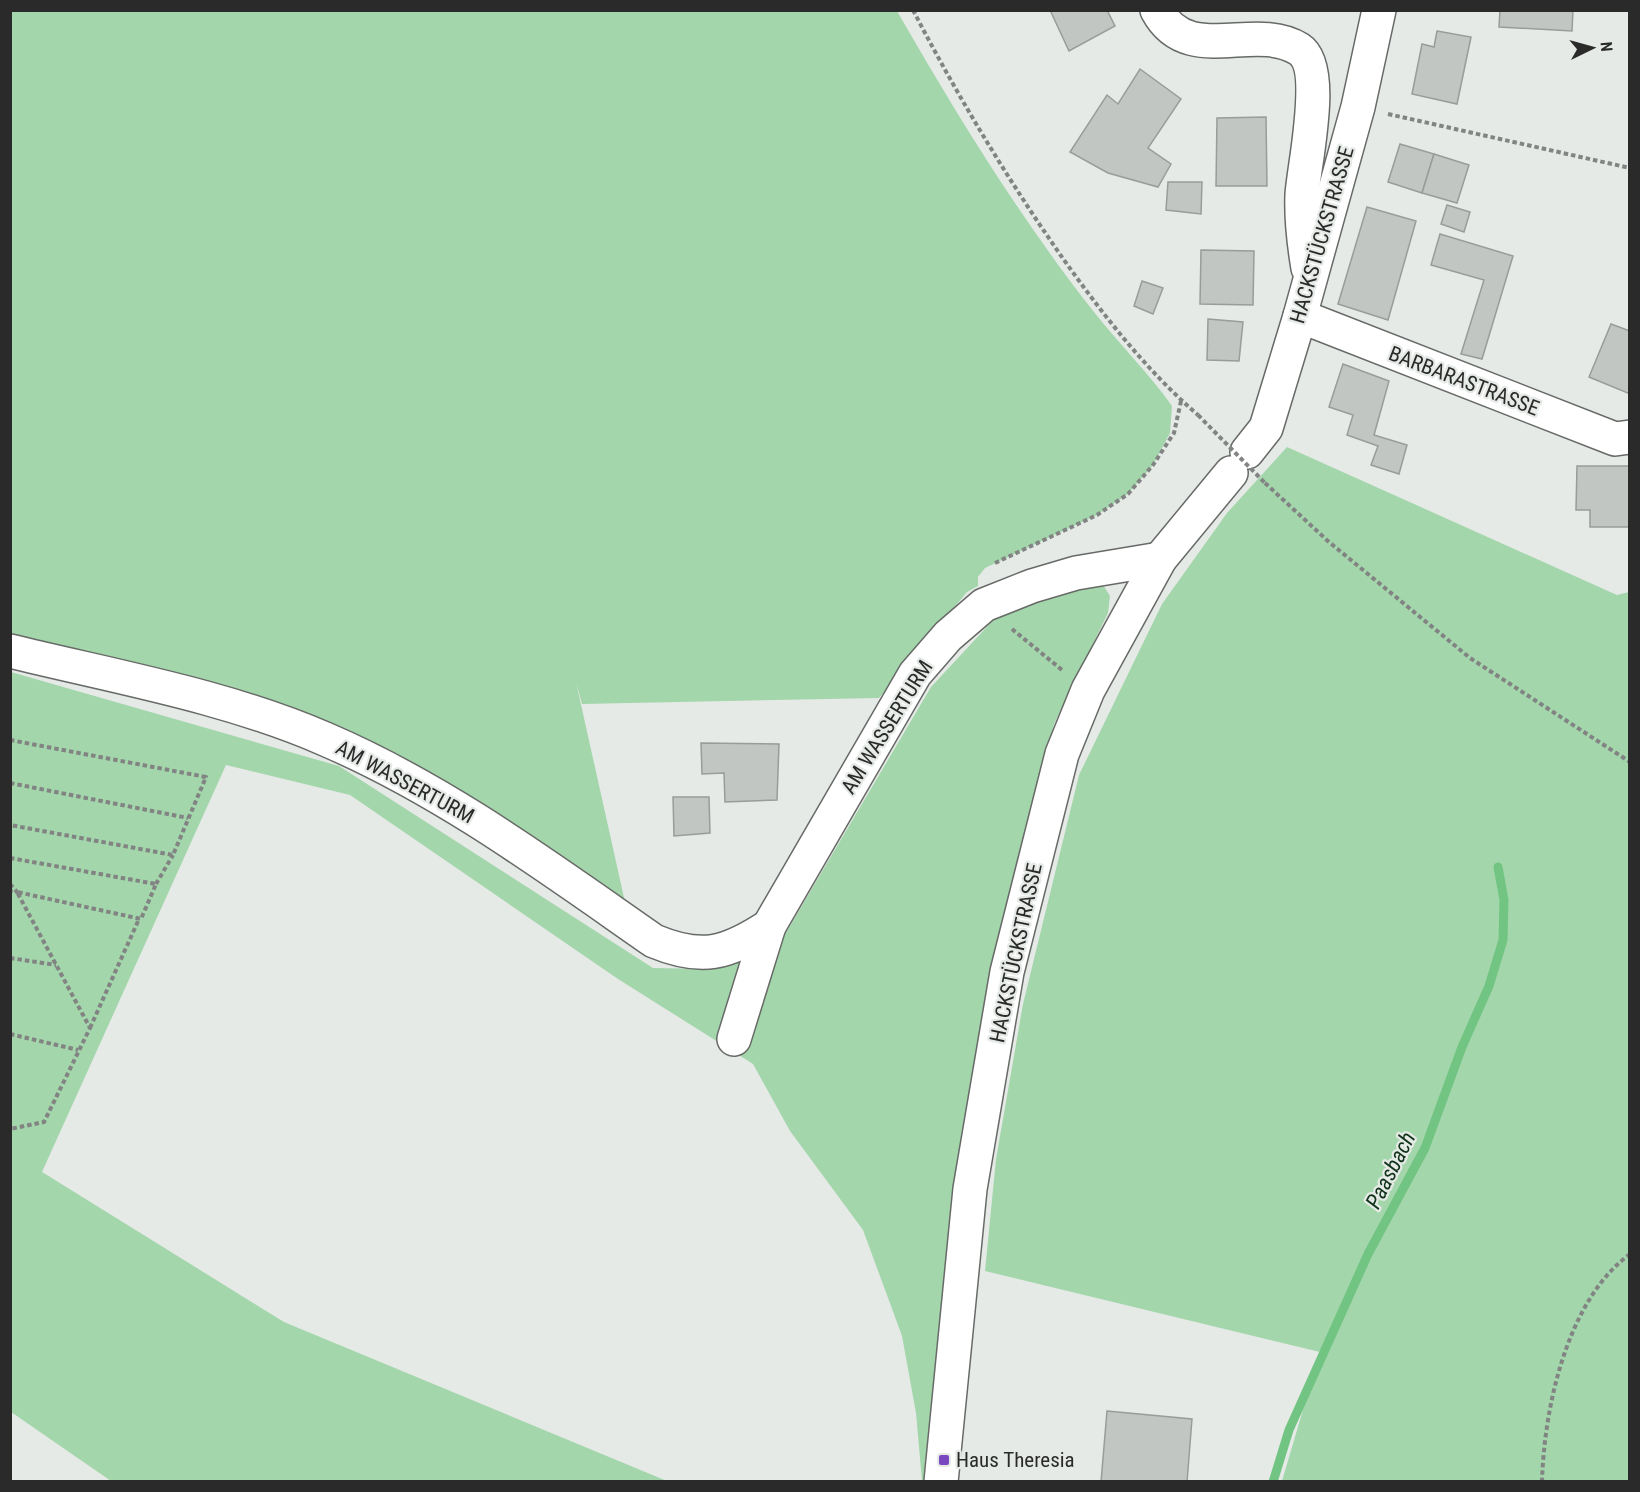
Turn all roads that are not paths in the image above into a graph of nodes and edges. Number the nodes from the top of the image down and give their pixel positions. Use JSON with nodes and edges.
{"nodes":[{"id":1,"x":1157,"y":10,"type":"edge"},
{"id":2,"x":1379,"y":10,"type":"edge"},
{"id":3,"x":1310,"y":282,"type":"junction"},
{"id":4,"x":1300,"y":316,"type":"junction"},
{"id":5,"x":1629,"y":437,"type":"edge"},
{"id":6,"x":1160,"y":559,"type":"junction"},
{"id":7,"x":10,"y":651,"type":"edge"},
{"id":8,"x":769,"y":926,"type":"junction"},
{"id":9,"x":734,"y":1039,"type":"dead end"},
{"id":10,"x":941,"y":1482,"type":"edge"}],
"edges":[{"from":1,"to":3,"type":"street"},
{"from":2,"to":3,"type":"street","name":"HACKSTÜCKSTRASSE"},
{"from":3,"to":4,"type":"street","name":"HACKSTÜCKSTRASSE"},
{"from":4,"to":5,"type":"street","name":"BARBARASTRASSE"},
{"from":4,"to":6,"type":"street","name":"HACKSTÜCKSTRASSE"},
{"from":6,"to":8,"type":"street","name":"AM WASSERTURM"},
{"from":6,"to":10,"type":"street","name":"HACKSTÜCKSTRASSE"},
{"from":7,"to":8,"type":"street","name":"AM WASSERTURM"},
{"from":8,"to":9,"type":"street","name":"AM WASSERTURM"}]}
